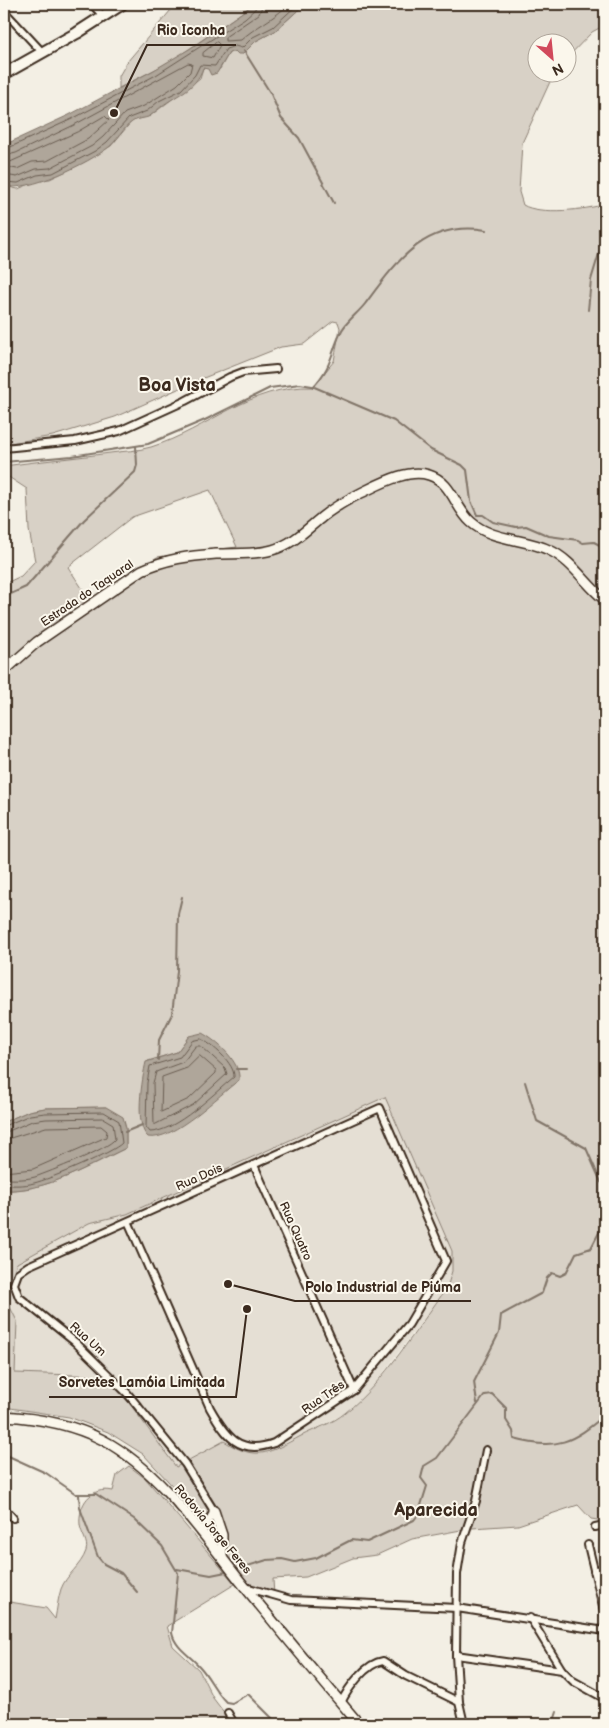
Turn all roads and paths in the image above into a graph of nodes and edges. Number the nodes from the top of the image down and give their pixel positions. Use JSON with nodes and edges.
{"nodes":[{"id":1,"x":92,"y":4,"type":"edge"},
{"id":2,"x":122,"y":4,"type":"edge"},
{"id":3,"x":4,"y":11,"type":"edge"},
{"id":4,"x":104,"y":18,"type":"junction"},
{"id":5,"x":7,"y":20,"type":"edge"},
{"id":6,"x":43,"y":53,"type":"junction"},
{"id":7,"x":4,"y":74,"type":"edge"},
{"id":8,"x":276,"y":369,"type":"dead end"},
{"id":9,"x":4,"y":448,"type":"edge"},
{"id":10,"x":605,"y":600,"type":"edge"},
{"id":11,"x":5,"y":666,"type":"edge"},
{"id":12,"x":380,"y":1108,"type":"joint"},
{"id":13,"x":254,"y":1165,"type":"junction"},
{"id":14,"x":128,"y":1221,"type":"junction"},
{"id":15,"x":28,"y":1266,"type":"joint"},
{"id":16,"x":354,"y":1390,"type":"junction"},
{"id":17,"x":4,"y":1416,"type":"edge"},
{"id":18,"x":486,"y":1450,"type":"dead end"},
{"id":19,"x":4,"y":1508,"type":"edge"},
{"id":20,"x":214,"y":1511,"type":"junction"},
{"id":21,"x":13,"y":1518,"type":"dead end"},
{"id":22,"x":605,"y":1525,"type":"edge"},
{"id":23,"x":595,"y":1527,"type":"dead end"},
{"id":24,"x":201,"y":1532,"type":"junction"},
{"id":25,"x":588,"y":1545,"type":"dead end"},
{"id":26,"x":222,"y":1557,"type":"junction"},
{"id":27,"x":605,"y":1568,"type":"edge"},
{"id":28,"x":594,"y":1571,"type":"junction"},
{"id":29,"x":245,"y":1586,"type":"junction"},
{"id":30,"x":457,"y":1608,"type":"junction"},
{"id":31,"x":605,"y":1615,"type":"edge"},
{"id":32,"x":530,"y":1618,"type":"junction"},
{"id":33,"x":605,"y":1631,"type":"edge"},
{"id":34,"x":456,"y":1655,"type":"junction"},
{"id":35,"x":562,"y":1670,"type":"junction"},
{"id":36,"x":604,"y":1698,"type":"edge"},
{"id":37,"x":459,"y":1702,"type":"junction"},
{"id":38,"x":341,"y":1703,"type":"junction"},
{"id":39,"x":228,"y":1713,"type":"dead end"},
{"id":40,"x":234,"y":1724,"type":"edge"},
{"id":41,"x":359,"y":1724,"type":"edge"},
{"id":42,"x":464,"y":1724,"type":"edge"}],
"edges":[{"from":1,"to":4,"type":"street"},
{"from":2,"to":4,"type":"main road"},
{"from":3,"to":5,"type":"street"},
{"from":4,"to":6,"type":"main road"},
{"from":5,"to":6,"type":"street"},
{"from":6,"to":7,"type":"main road"},
{"from":8,"to":9,"type":"street"},
{"from":10,"to":11,"type":"street","name":"Estrada do Taquaral"},
{"from":12,"to":13,"type":"street","name":"Rua Dois"},
{"from":12,"to":16,"type":"street","name":"Rua Três"},
{"from":13,"to":14,"type":"street","name":"Rua Dois"},
{"from":13,"to":16,"type":"street","name":"Rua Quatro"},
{"from":14,"to":15,"type":"street","name":"Rua Dois"},
{"from":14,"to":16,"type":"street","name":"Rua Três"},
{"from":15,"to":20,"type":"street","name":"Rua Um"},
{"from":17,"to":24,"type":"street","name":"Rodovia Jorge Feres"},
{"from":18,"to":30,"type":"street"},
{"from":19,"to":21,"type":"street"},
{"from":20,"to":24,"type":"street"},
{"from":20,"to":26,"type":"street"},
{"from":22,"to":23,"type":"street"},
{"from":24,"to":26,"type":"street","name":"Rodovia Jorge Feres"},
{"from":25,"to":28,"type":"street"},
{"from":26,"to":29,"type":"street","name":"Rodovia Jorge Feres"},
{"from":27,"to":28,"type":"street"},
{"from":28,"to":31,"type":"street"},
{"from":29,"to":30,"type":"street"},
{"from":29,"to":38,"type":"street","name":"Rodovia Jorge Feres"},
{"from":30,"to":32,"type":"street"},
{"from":30,"to":34,"type":"street"},
{"from":32,"to":33,"type":"street"},
{"from":32,"to":35,"type":"street"},
{"from":34,"to":35,"type":"street"},
{"from":34,"to":37,"type":"street"},
{"from":35,"to":36,"type":"street"},
{"from":37,"to":38,"type":"street"},
{"from":37,"to":42,"type":"street"},
{"from":38,"to":41,"type":"street","name":"Rodovia Jorge Feres"},
{"from":39,"to":40,"type":"street"}]}
